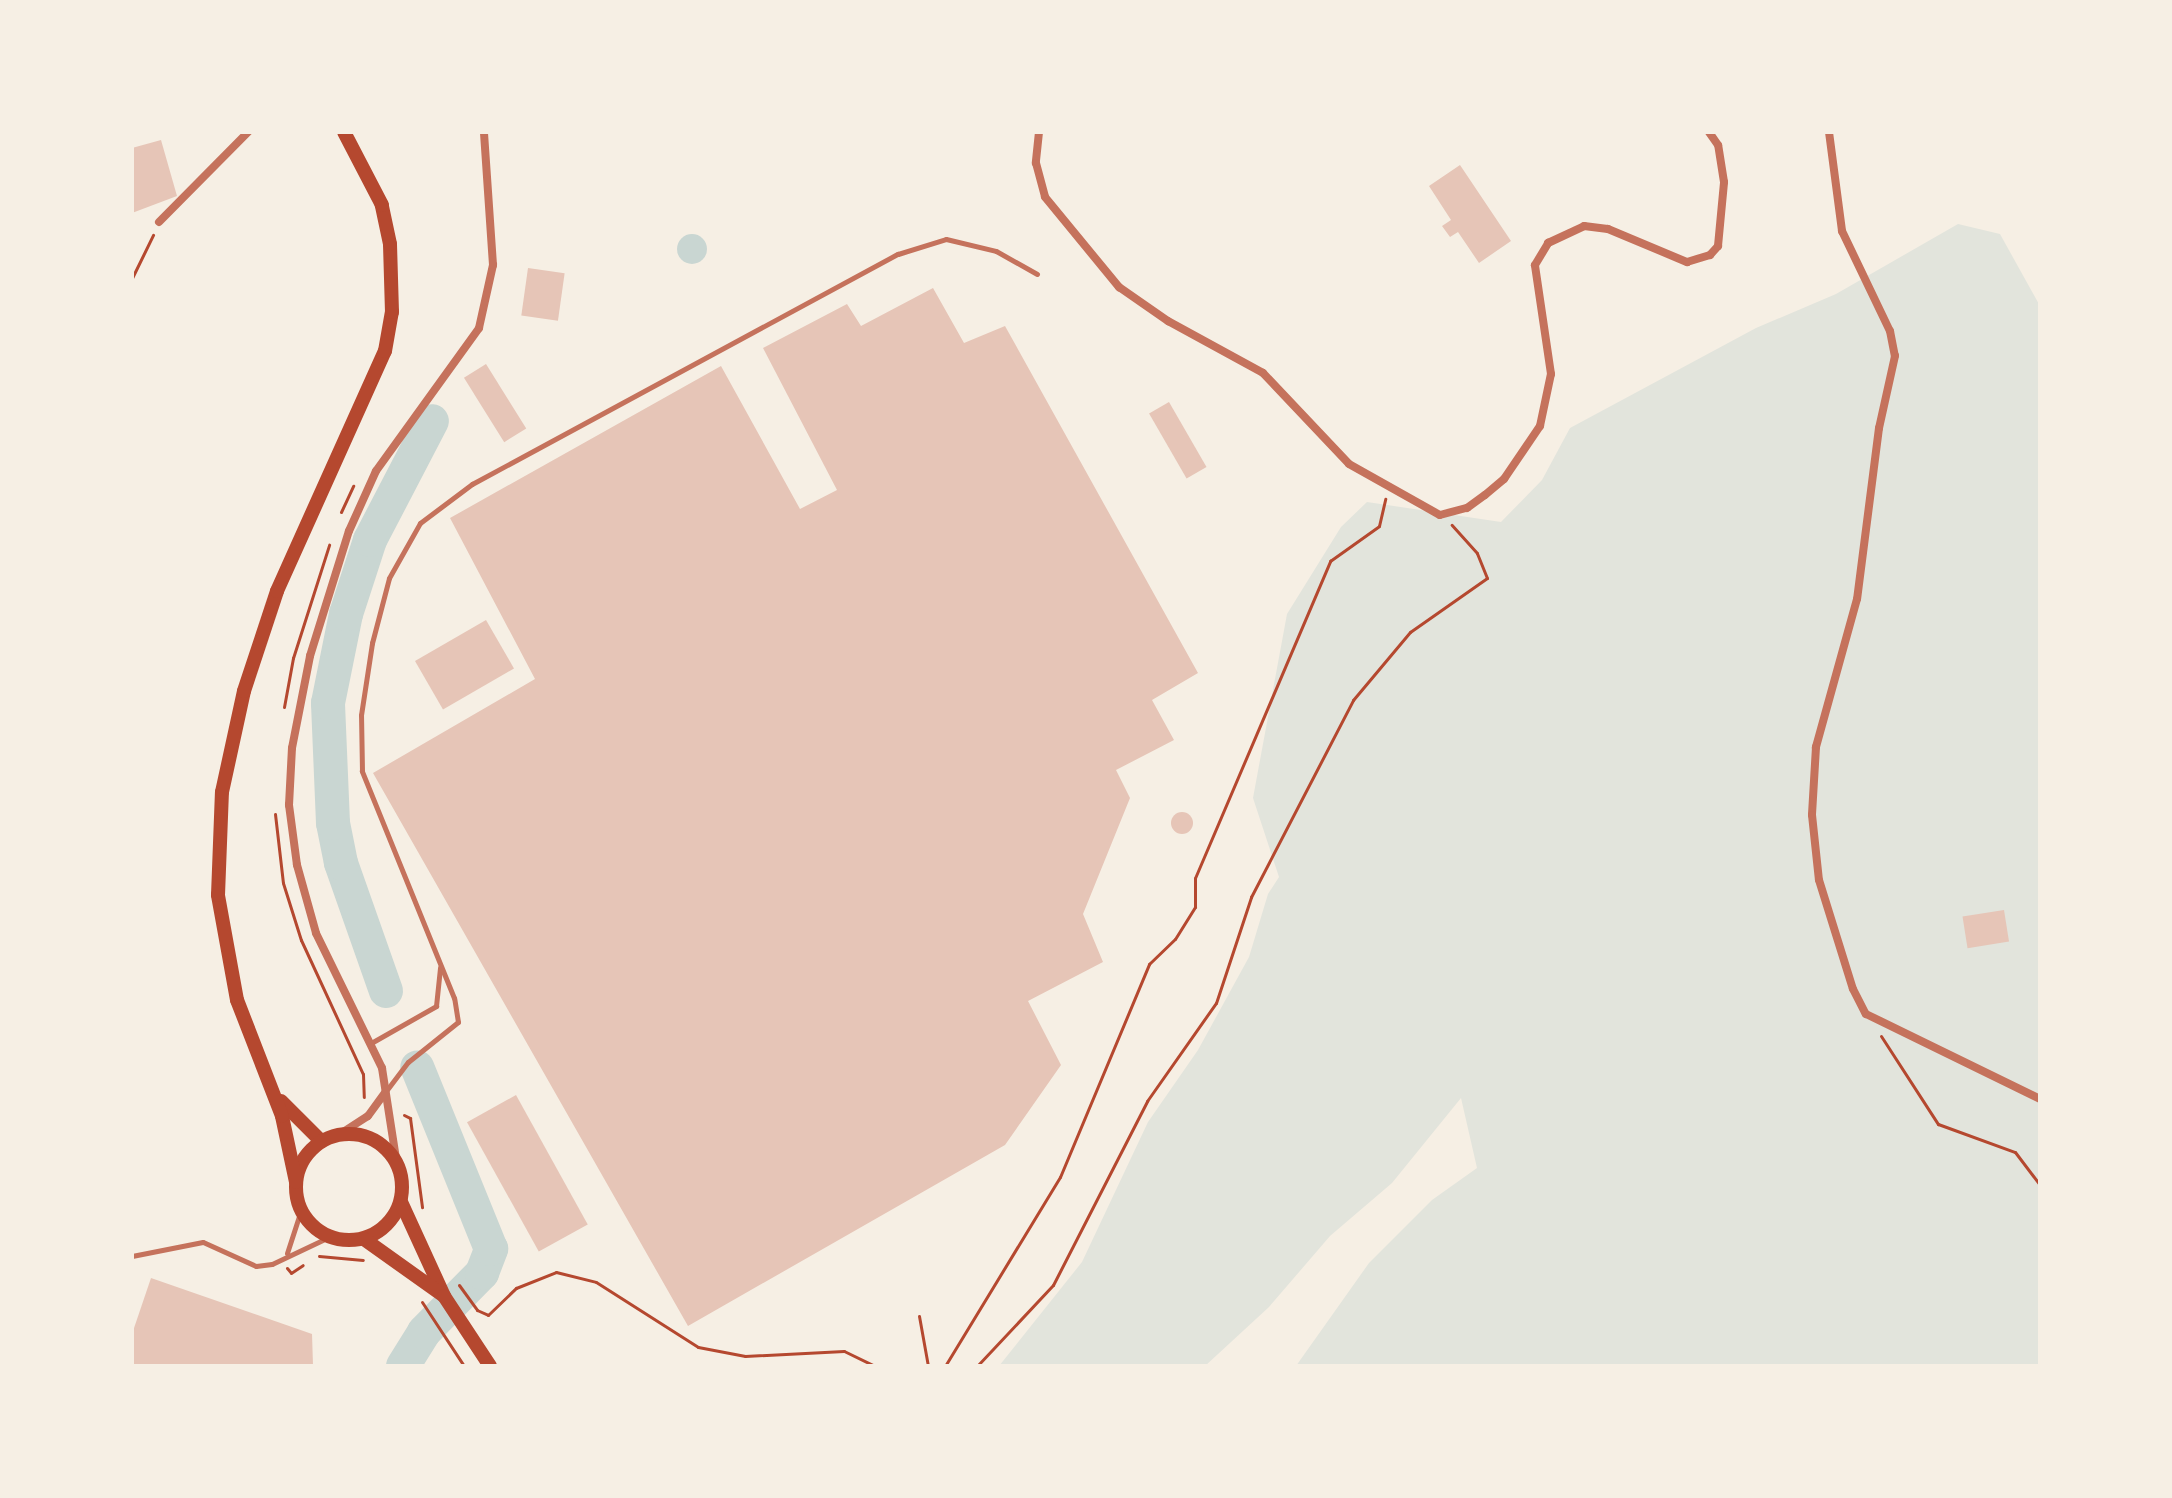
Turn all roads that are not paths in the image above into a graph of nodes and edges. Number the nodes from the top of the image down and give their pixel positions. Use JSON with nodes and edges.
{"nodes":[{"id":1,"x":248,"y":132,"type":"edge"},
{"id":2,"x":344,"y":132,"type":"edge"},
{"id":3,"x":484,"y":132,"type":"edge"},
{"id":4,"x":1039,"y":132,"type":"edge"},
{"id":5,"x":1709,"y":132,"type":"edge"},
{"id":6,"x":1829,"y":132,"type":"edge"},
{"id":7,"x":159,"y":222,"type":"road end"},
{"id":8,"x":1037,"y":274,"type":"dead end"},
{"id":9,"x":440,"y":966,"type":"junction"},
{"id":10,"x":371,"y":1043,"type":"junction"},
{"id":11,"x":274,"y":1092,"type":"junction"},
{"id":12,"x":385,"y":1093,"type":"junction"},
{"id":13,"x":2040,"y":1099,"type":"edge"},
{"id":14,"x":340,"y":1134,"type":"junction"},
{"id":15,"x":321,"y":1141,"type":"junction"},
{"id":16,"x":397,"y":1165,"type":"junction"},
{"id":17,"x":296,"y":1182,"type":"junction"},
{"id":18,"x":401,"y":1202,"type":"junction"},
{"id":19,"x":301,"y":1210,"type":"junction"},
{"id":20,"x":329,"y":1237,"type":"junction"},
{"id":21,"x":364,"y":1239,"type":"junction"},
{"id":22,"x":287,"y":1254,"type":"junction"},
{"id":23,"x":132,"y":1256,"type":"edge"},
{"id":24,"x":444,"y":1297,"type":"junction"},
{"id":25,"x":490,"y":1366,"type":"edge"}],
"edges":[{"from":1,"to":7,"type":"street"},
{"from":2,"to":11,"type":"main road"},
{"from":3,"to":10,"type":"street"},
{"from":4,"to":5,"type":"street"},
{"from":6,"to":13,"type":"street"},
{"from":8,"to":9,"type":"lane"},
{"from":9,"to":10,"type":"lane"},
{"from":9,"to":12,"type":"lane"},
{"from":10,"to":12,"type":"street"},
{"from":11,"to":15,"type":"main road"},
{"from":11,"to":17,"type":"main road"},
{"from":12,"to":14,"type":"street"},
{"from":12,"to":16,"type":"street"},
{"from":14,"to":15,"type":"main road"},
{"from":14,"to":16,"type":"main road"},
{"from":15,"to":17,"type":"main road"},
{"from":16,"to":18,"type":"main road"},
{"from":17,"to":19,"type":"main road"},
{"from":18,"to":21,"type":"main road"},
{"from":18,"to":24,"type":"main road"},
{"from":19,"to":20,"type":"main road"},
{"from":19,"to":22,"type":"lane"},
{"from":20,"to":21,"type":"main road"},
{"from":20,"to":22,"type":"lane"},
{"from":21,"to":24,"type":"main road"},
{"from":22,"to":23,"type":"lane"},
{"from":24,"to":25,"type":"main road"}]}
